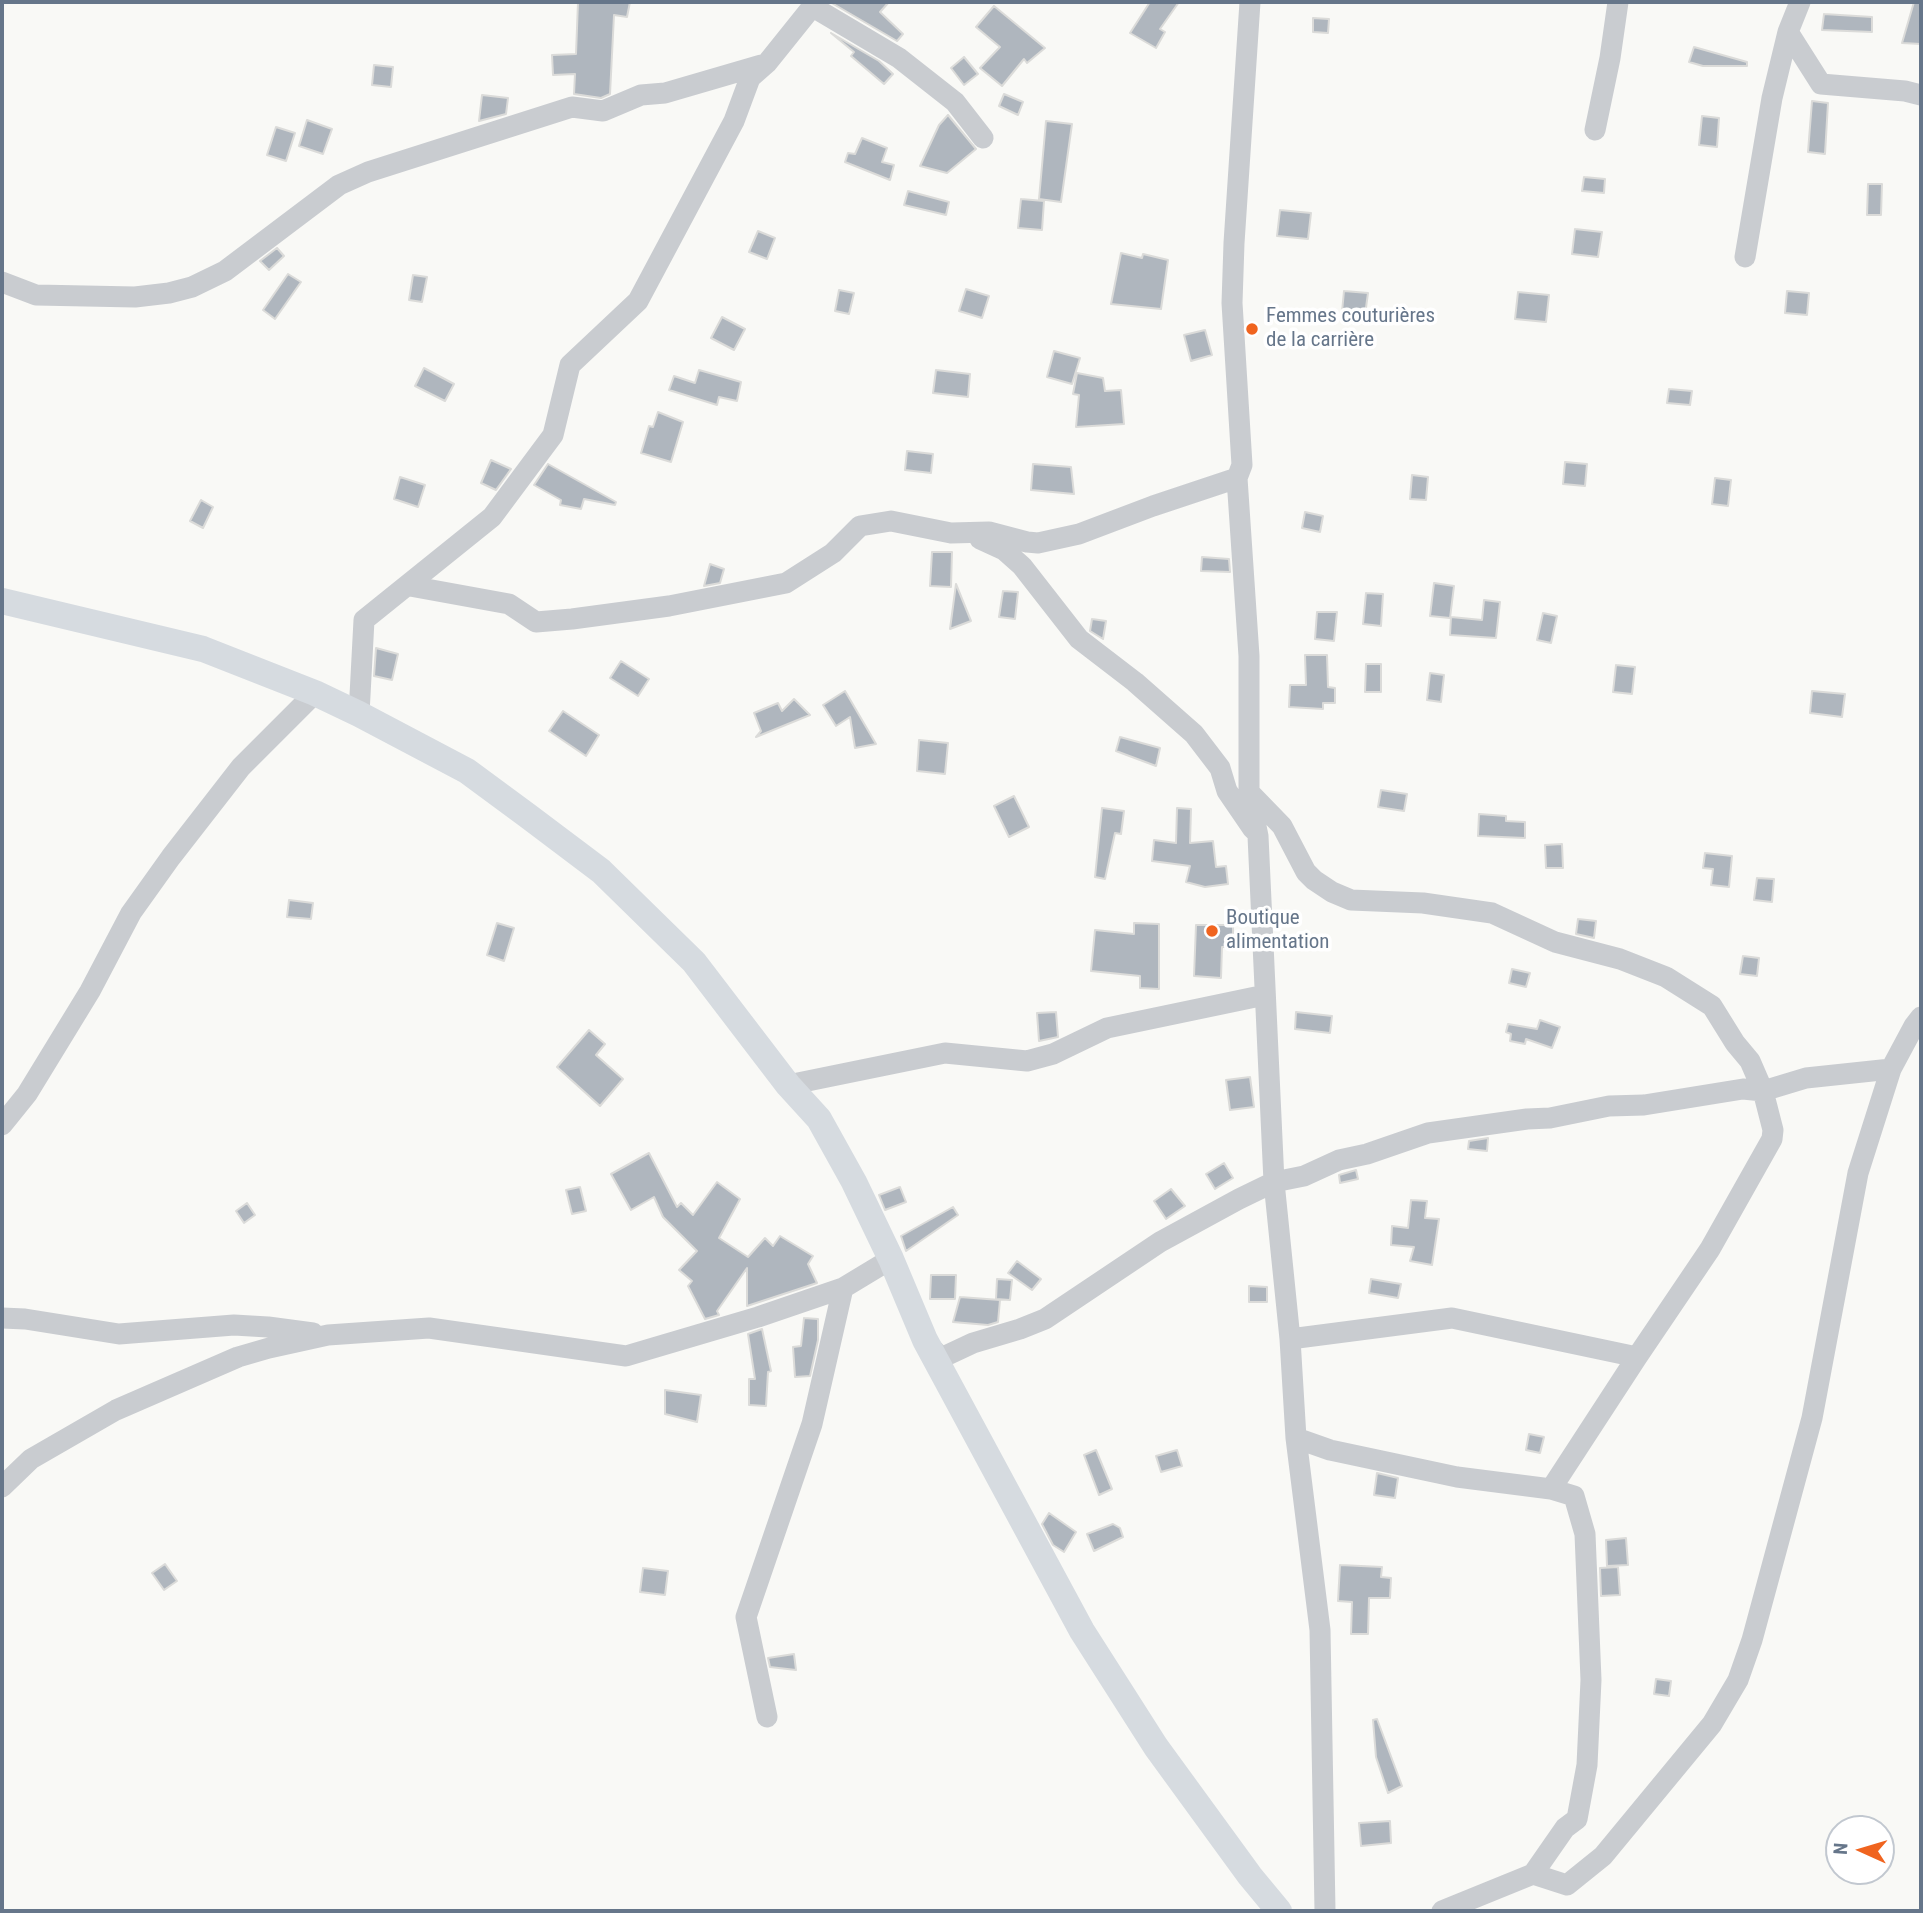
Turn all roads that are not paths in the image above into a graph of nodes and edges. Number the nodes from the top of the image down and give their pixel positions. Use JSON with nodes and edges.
{"nodes":[{"id":1,"x":1250,"y":2,"type":"edge"},
{"id":2,"x":1618,"y":2,"type":"edge"},
{"id":3,"x":1800,"y":2,"type":"edge"},
{"id":4,"x":814,"y":4,"type":"edge"},
{"id":5,"x":1787,"y":32,"type":"junction"},
{"id":6,"x":767,"y":63,"type":"junction"},
{"id":7,"x":1921,"y":95,"type":"edge"},
{"id":8,"x":1595,"y":130,"type":"dead end"},
{"id":9,"x":983,"y":138,"type":"dead end"},
{"id":10,"x":1745,"y":257,"type":"dead end"},
{"id":11,"x":2,"y":282,"type":"edge"},
{"id":12,"x":1237,"y":478,"type":"junction"},
{"id":13,"x":968,"y":533,"type":"junction"},
{"id":14,"x":410,"y":586,"type":"junction"},
{"id":15,"x":2,"y":601,"type":"edge"},
{"id":16,"x":315,"y":693,"type":"junction"},
{"id":17,"x":359,"y":714,"type":"junction"},
{"id":18,"x":1249,"y":792,"type":"junction"},
{"id":19,"x":1258,"y":836,"type":"junction"},
{"id":20,"x":1266,"y":998,"type":"junction"},
{"id":21,"x":1921,"y":1017,"type":"edge"},
{"id":22,"x":1891,"y":1069,"type":"junction"},
{"id":23,"x":788,"y":1084,"type":"junction"},
{"id":24,"x":1763,"y":1091,"type":"junction"},
{"id":25,"x":2,"y":1125,"type":"edge"},
{"id":26,"x":1274,"y":1182,"type":"junction"},
{"id":27,"x":891,"y":1259,"type":"junction"},
{"id":28,"x":843,"y":1288,"type":"junction"},
{"id":29,"x":2,"y":1318,"type":"edge"},
{"id":30,"x":328,"y":1335,"type":"junction"},
{"id":31,"x":1290,"y":1339,"type":"junction"},
{"id":32,"x":925,"y":1340,"type":"junction"},
{"id":33,"x":1637,"y":1357,"type":"junction"},
{"id":34,"x":1296,"y":1438,"type":"junction"},
{"id":35,"x":2,"y":1488,"type":"edge"},
{"id":36,"x":1551,"y":1489,"type":"junction"},
{"id":37,"x":767,"y":1717,"type":"dead end"},
{"id":38,"x":1533,"y":1874,"type":"junction"},
{"id":39,"x":1279,"y":1911,"type":"edge"},
{"id":40,"x":1325,"y":1911,"type":"edge"},
{"id":41,"x":1442,"y":1911,"type":"edge"}],
"edges":[{"from":1,"to":12,"type":"street"},
{"from":2,"to":8,"type":"street"},
{"from":3,"to":5,"type":"street"},
{"from":4,"to":6,"type":"street"},
{"from":4,"to":9,"type":"street"},
{"from":5,"to":7,"type":"street"},
{"from":5,"to":10,"type":"street"},
{"from":6,"to":11,"type":"street"},
{"from":6,"to":14,"type":"street"},
{"from":12,"to":13,"type":"street"},
{"from":12,"to":18,"type":"street"},
{"from":13,"to":14,"type":"street"},
{"from":13,"to":19,"type":"street"},
{"from":14,"to":17,"type":"street"},
{"from":15,"to":16,"type":"main road"},
{"from":16,"to":17,"type":"main road"},
{"from":16,"to":25,"type":"street"},
{"from":17,"to":23,"type":"main road"},
{"from":18,"to":19,"type":"street"},
{"from":18,"to":24,"type":"street"},
{"from":19,"to":20,"type":"street"},
{"from":20,"to":23,"type":"street"},
{"from":20,"to":26,"type":"street"},
{"from":21,"to":22,"type":"street"},
{"from":22,"to":24,"type":"street"},
{"from":22,"to":38,"type":"street"},
{"from":23,"to":27,"type":"main road"},
{"from":24,"to":26,"type":"street"},
{"from":24,"to":33,"type":"street"},
{"from":26,"to":31,"type":"street"},
{"from":26,"to":32,"type":"street"},
{"from":27,"to":28,"type":"street"},
{"from":27,"to":32,"type":"main road"},
{"from":28,"to":30,"type":"street"},
{"from":28,"to":37,"type":"street"},
{"from":29,"to":30,"type":"street"},
{"from":30,"to":35,"type":"street"},
{"from":31,"to":33,"type":"street"},
{"from":31,"to":34,"type":"street"},
{"from":32,"to":39,"type":"main road"},
{"from":33,"to":36,"type":"street"},
{"from":34,"to":36,"type":"street"},
{"from":34,"to":40,"type":"street"},
{"from":36,"to":38,"type":"street"},
{"from":38,"to":41,"type":"street"}]}
